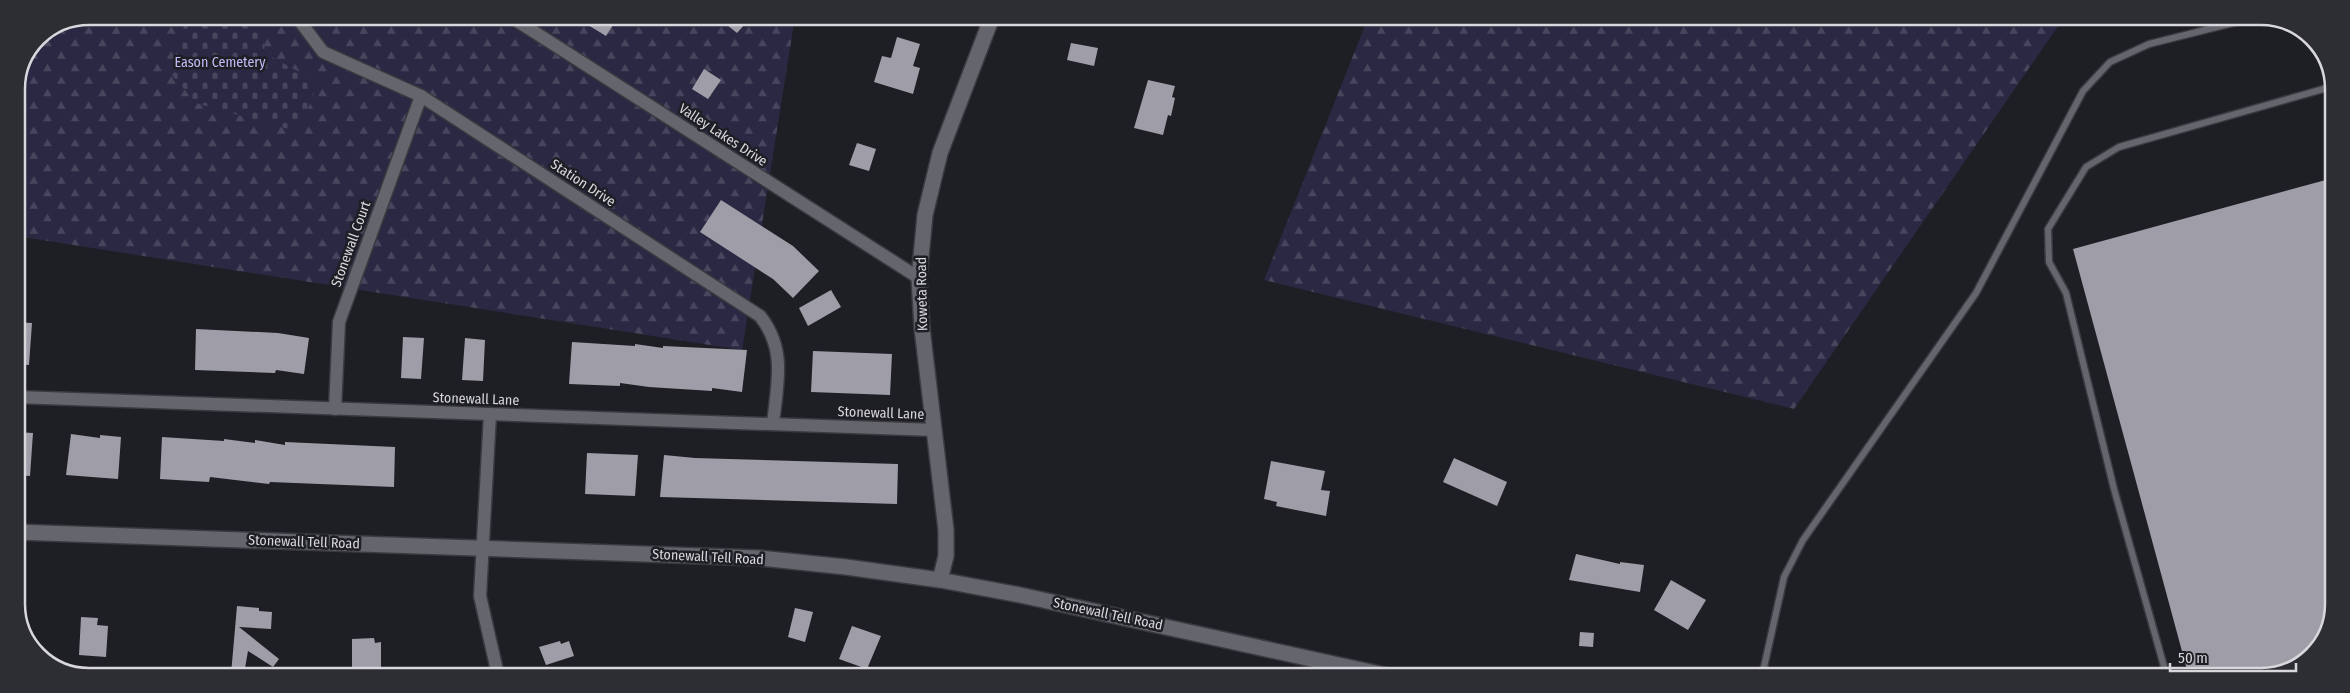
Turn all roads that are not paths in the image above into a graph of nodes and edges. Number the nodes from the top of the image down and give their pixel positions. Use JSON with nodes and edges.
{"nodes":[{"id":1,"x":303,"y":25,"type":"edge"},
{"id":2,"x":524,"y":25,"type":"edge"},
{"id":3,"x":989,"y":25,"type":"edge"},
{"id":4,"x":2225,"y":25,"type":"edge"},
{"id":5,"x":2325,"y":89,"type":"edge"},
{"id":6,"x":421,"y":96,"type":"junction"},
{"id":7,"x":919,"y":278,"type":"junction"},
{"id":8,"x":25,"y":397,"type":"edge"},
{"id":9,"x":335,"y":409,"type":"junction"},
{"id":10,"x":490,"y":414,"type":"junction"},
{"id":11,"x":773,"y":424,"type":"junction"},
{"id":12,"x":934,"y":430,"type":"junction"},
{"id":13,"x":25,"y":532,"type":"edge"},
{"id":14,"x":482,"y":548,"type":"junction"},
{"id":15,"x":940,"y":580,"type":"junction"},
{"id":16,"x":496,"y":668,"type":"edge"},
{"id":17,"x":1353,"y":668,"type":"edge"},
{"id":18,"x":1764,"y":668,"type":"edge"},
{"id":19,"x":2164,"y":668,"type":"edge"}],
"edges":[{"from":1,"to":6,"type":"street","name":"Station Drive"},
{"from":2,"to":7,"type":"street","name":"Valley Lakes Drive"},
{"from":3,"to":7,"type":"street","name":"Koweta Road"},
{"from":4,"to":18,"type":"lane"},
{"from":5,"to":19,"type":"lane"},
{"from":6,"to":9,"type":"street","name":"Stonewall Court"},
{"from":6,"to":11,"type":"street","name":"Station Drive"},
{"from":7,"to":12,"type":"street","name":"Koweta Road"},
{"from":8,"to":9,"type":"street","name":"Stonewall Lane"},
{"from":9,"to":10,"type":"street","name":"Stonewall Lane"},
{"from":10,"to":11,"type":"street","name":"Stonewall Lane"},
{"from":10,"to":14,"type":"street"},
{"from":11,"to":12,"type":"street","name":"Stonewall Lane"},
{"from":12,"to":15,"type":"street","name":"Koweta Road"},
{"from":13,"to":14,"type":"street","name":"Stonewall Tell Road"},
{"from":14,"to":15,"type":"street","name":"Stonewall Tell Road"},
{"from":14,"to":16,"type":"street"},
{"from":15,"to":17,"type":"street","name":"Stonewall Tell Road"}]}
